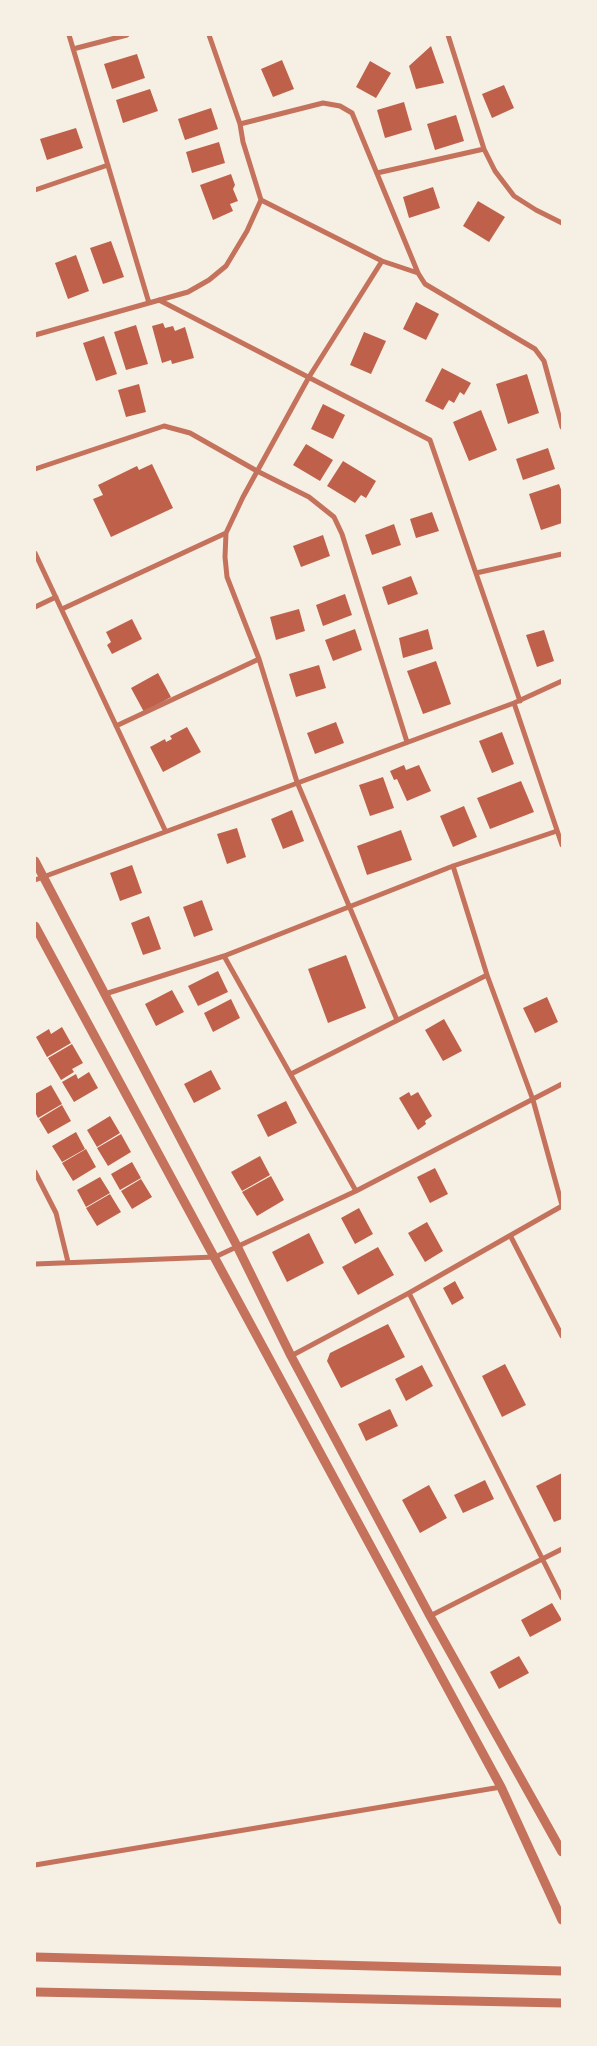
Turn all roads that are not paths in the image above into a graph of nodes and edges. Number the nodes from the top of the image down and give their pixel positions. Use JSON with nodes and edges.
{"nodes":[{"id":1,"x":69,"y":35,"type":"edge"},
{"id":2,"x":127,"y":35,"type":"edge"},
{"id":3,"x":209,"y":35,"type":"edge"},
{"id":4,"x":448,"y":35,"type":"edge"},
{"id":5,"x":73,"y":49,"type":"junction"},
{"id":6,"x":240,"y":124,"type":"junction"},
{"id":7,"x":484,"y":149,"type":"junction"},
{"id":8,"x":108,"y":165,"type":"junction"},
{"id":9,"x":377,"y":173,"type":"junction"},
{"id":10,"x":35,"y":190,"type":"edge"},
{"id":11,"x":261,"y":200,"type":"junction"},
{"id":12,"x":562,"y":223,"type":"edge"},
{"id":13,"x":382,"y":261,"type":"junction"},
{"id":14,"x":418,"y":273,"type":"junction"},
{"id":15,"x":159,"y":300,"type":"junction"},
{"id":16,"x":148,"y":303,"type":"junction"},
{"id":17,"x":35,"y":335,"type":"edge"},
{"id":18,"x":309,"y":377,"type":"junction"},
{"id":19,"x":562,"y":427,"type":"edge"},
{"id":20,"x":35,"y":469,"type":"edge"},
{"id":21,"x":257,"y":471,"type":"junction"},
{"id":22,"x":226,"y":533,"type":"junction"},
{"id":23,"x":35,"y":554,"type":"edge"},
{"id":24,"x":562,"y":554,"type":"edge"},
{"id":25,"x":476,"y":573,"type":"junction"},
{"id":26,"x":56,"y":597,"type":"junction"},
{"id":27,"x":35,"y":607,"type":"edge"},
{"id":28,"x":62,"y":609,"type":"junction"},
{"id":29,"x":260,"y":659,"type":"junction"},
{"id":30,"x":562,"y":681,"type":"edge"},
{"id":31,"x":520,"y":701,"type":"junction"},
{"id":32,"x":514,"y":703,"type":"junction"},
{"id":33,"x":116,"y":726,"type":"junction"},
{"id":34,"x":407,"y":742,"type":"junction"},
{"id":35,"x":297,"y":782,"type":"junction"},
{"id":36,"x":165,"y":830,"type":"junction"},
{"id":37,"x":557,"y":831,"type":"junction"},
{"id":38,"x":562,"y":844,"type":"edge"},
{"id":39,"x":35,"y":861,"type":"edge"},
{"id":40,"x":453,"y":866,"type":"junction"},
{"id":41,"x":39,"y":878,"type":"edge"},
{"id":42,"x":349,"y":907,"type":"junction"},
{"id":43,"x":35,"y":926,"type":"edge"},
{"id":44,"x":224,"y":956,"type":"junction"},
{"id":45,"x":487,"y":974,"type":"junction"},
{"id":46,"x":105,"y":994,"type":"junction"},
{"id":47,"x":397,"y":1020,"type":"junction"},
{"id":48,"x":291,"y":1074,"type":"junction"},
{"id":49,"x":562,"y":1084,"type":"edge"},
{"id":50,"x":533,"y":1100,"type":"junction"},
{"id":51,"x":35,"y":1172,"type":"edge"},
{"id":52,"x":356,"y":1191,"type":"junction"},
{"id":53,"x":562,"y":1205,"type":"edge"},
{"id":54,"x":511,"y":1236,"type":"junction"},
{"id":55,"x":237,"y":1246,"type":"junction"},
{"id":56,"x":215,"y":1257,"type":"junction"},
{"id":57,"x":68,"y":1262,"type":"junction"},
{"id":58,"x":35,"y":1264,"type":"edge"},
{"id":59,"x":409,"y":1294,"type":"junction"},
{"id":60,"x":562,"y":1336,"type":"edge"},
{"id":61,"x":291,"y":1356,"type":"junction"},
{"id":62,"x":562,"y":1549,"type":"edge"},
{"id":63,"x":543,"y":1560,"type":"junction"},
{"id":64,"x":562,"y":1598,"type":"edge"},
{"id":65,"x":430,"y":1616,"type":"junction"},
{"id":66,"x":501,"y":1787,"type":"junction"},
{"id":67,"x":559,"y":1839,"type":"edge"},
{"id":68,"x":562,"y":1852,"type":"edge"},
{"id":69,"x":35,"y":1865,"type":"edge"},
{"id":70,"x":562,"y":1920,"type":"edge"},
{"id":71,"x":35,"y":1957,"type":"edge"},
{"id":72,"x":562,"y":1971,"type":"edge"},
{"id":73,"x":35,"y":1992,"type":"edge"},
{"id":74,"x":562,"y":2003,"type":"edge"}],
"edges":[{"from":1,"to":5,"type":"street"},
{"from":2,"to":5,"type":"street"},
{"from":3,"to":6,"type":"street"},
{"from":4,"to":7,"type":"street"},
{"from":5,"to":8,"type":"street"},
{"from":6,"to":9,"type":"street"},
{"from":6,"to":11,"type":"street"},
{"from":7,"to":9,"type":"street"},
{"from":7,"to":12,"type":"street"},
{"from":8,"to":10,"type":"street"},
{"from":8,"to":16,"type":"street"},
{"from":9,"to":14,"type":"street"},
{"from":11,"to":13,"type":"street"},
{"from":11,"to":15,"type":"street"},
{"from":13,"to":14,"type":"street"},
{"from":13,"to":18,"type":"street"},
{"from":14,"to":19,"type":"street"},
{"from":15,"to":16,"type":"street"},
{"from":15,"to":18,"type":"street"},
{"from":16,"to":17,"type":"street"},
{"from":18,"to":21,"type":"street"},
{"from":18,"to":25,"type":"street"},
{"from":20,"to":21,"type":"street"},
{"from":21,"to":22,"type":"street"},
{"from":21,"to":34,"type":"street"},
{"from":22,"to":28,"type":"street"},
{"from":22,"to":29,"type":"street"},
{"from":23,"to":26,"type":"street"},
{"from":24,"to":25,"type":"street"},
{"from":25,"to":31,"type":"street"},
{"from":26,"to":27,"type":"street"},
{"from":26,"to":28,"type":"street"},
{"from":28,"to":33,"type":"street"},
{"from":29,"to":33,"type":"street"},
{"from":29,"to":35,"type":"street"},
{"from":30,"to":31,"type":"street"},
{"from":31,"to":32,"type":"street"},
{"from":32,"to":34,"type":"street"},
{"from":32,"to":37,"type":"street"},
{"from":33,"to":36,"type":"street"},
{"from":34,"to":35,"type":"street"},
{"from":35,"to":36,"type":"street"},
{"from":35,"to":42,"type":"street"},
{"from":36,"to":41,"type":"street"},
{"from":37,"to":38,"type":"street"},
{"from":37,"to":40,"type":"street"},
{"from":39,"to":41,"type":"street"},
{"from":40,"to":42,"type":"street"},
{"from":40,"to":45,"type":"street"},
{"from":41,"to":46,"type":"street"},
{"from":42,"to":44,"type":"street"},
{"from":42,"to":47,"type":"street"},
{"from":43,"to":56,"type":"street"},
{"from":44,"to":46,"type":"street"},
{"from":44,"to":48,"type":"street"},
{"from":45,"to":47,"type":"street"},
{"from":45,"to":50,"type":"street"},
{"from":46,"to":55,"type":"street"},
{"from":47,"to":48,"type":"street"},
{"from":48,"to":52,"type":"street"},
{"from":49,"to":50,"type":"street"},
{"from":50,"to":52,"type":"street"},
{"from":50,"to":53,"type":"street"},
{"from":51,"to":57,"type":"street"},
{"from":52,"to":55,"type":"street"},
{"from":53,"to":54,"type":"street"},
{"from":54,"to":59,"type":"street"},
{"from":54,"to":60,"type":"street"},
{"from":55,"to":56,"type":"street"},
{"from":55,"to":61,"type":"street"},
{"from":56,"to":57,"type":"street"},
{"from":56,"to":66,"type":"street"},
{"from":57,"to":58,"type":"street"},
{"from":59,"to":61,"type":"street"},
{"from":59,"to":63,"type":"street"},
{"from":61,"to":65,"type":"street"},
{"from":62,"to":63,"type":"street"},
{"from":63,"to":64,"type":"street"},
{"from":63,"to":65,"type":"street"},
{"from":65,"to":67,"type":"street"},
{"from":66,"to":69,"type":"street"},
{"from":66,"to":70,"type":"street"},
{"from":67,"to":68,"type":"street"},
{"from":71,"to":72,"type":"street"},
{"from":73,"to":74,"type":"street"}]}
